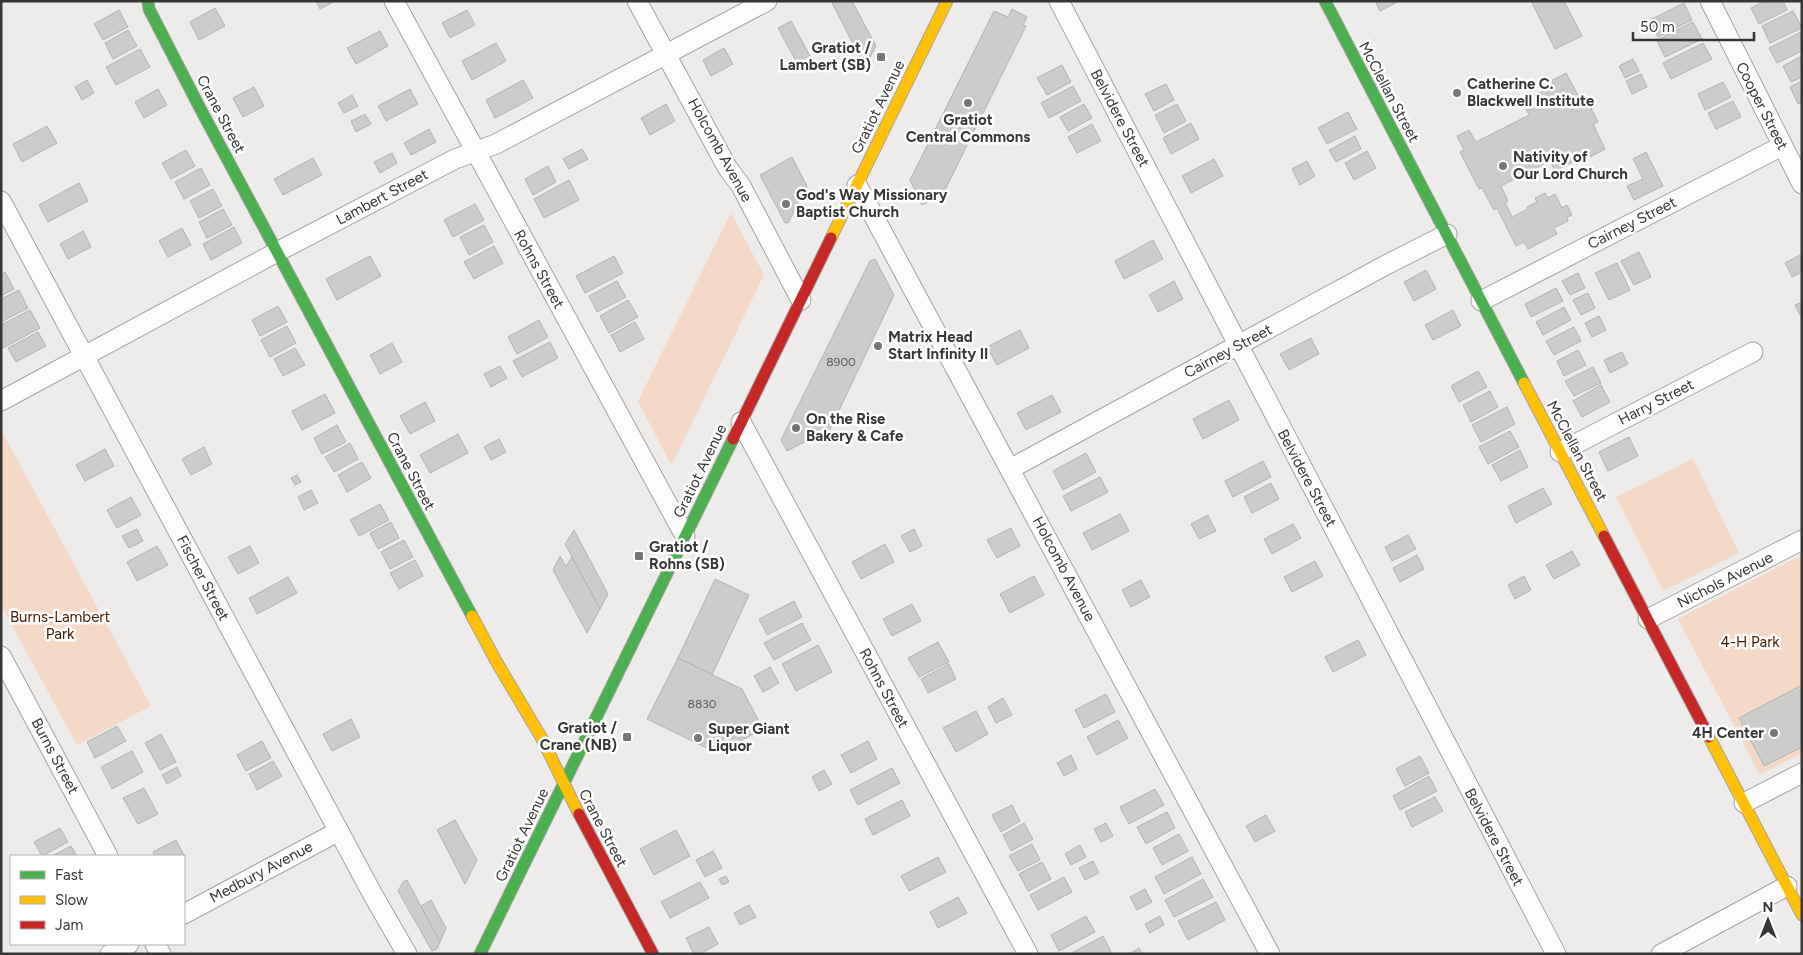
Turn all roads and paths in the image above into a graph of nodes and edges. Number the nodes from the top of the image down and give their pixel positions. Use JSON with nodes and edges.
{"nodes":[{"id":1,"x":148,"y":1,"type":"edge"},
{"id":2,"x":394,"y":1,"type":"edge"},
{"id":3,"x":638,"y":1,"type":"edge"},
{"id":4,"x":767,"y":1,"type":"edge"},
{"id":5,"x":947,"y":1,"type":"edge"},
{"id":6,"x":1059,"y":1,"type":"edge"},
{"id":7,"x":1325,"y":1,"type":"edge"},
{"id":8,"x":1710,"y":1,"type":"edge"},
{"id":9,"x":667,"y":54,"type":"junction"},
{"id":10,"x":1782,"y":146,"type":"junction"},
{"id":11,"x":476,"y":152,"type":"junction"},
{"id":12,"x":1802,"y":184,"type":"edge"},
{"id":13,"x":857,"y":185,"type":"junction"},
{"id":14,"x":1,"y":201,"type":"edge"},
{"id":15,"x":1446,"y":234,"type":"junction"},
{"id":16,"x":277,"y":252,"type":"junction"},
{"id":17,"x":801,"y":300,"type":"junction"},
{"id":18,"x":1481,"y":301,"type":"junction"},
{"id":19,"x":1238,"y":346,"type":"junction"},
{"id":20,"x":1753,"y":352,"type":"dead end"},
{"id":21,"x":84,"y":357,"type":"junction"},
{"id":22,"x":1,"y":401,"type":"edge"},
{"id":23,"x":741,"y":422,"type":"junction"},
{"id":24,"x":1560,"y":452,"type":"junction"},
{"id":25,"x":1010,"y":469,"type":"junction"},
{"id":26,"x":685,"y":536,"type":"junction"},
{"id":27,"x":1802,"y":540,"type":"edge"},
{"id":28,"x":1648,"y":620,"type":"junction"},
{"id":29,"x":1,"y":656,"type":"edge"},
{"id":30,"x":1802,"y":773,"type":"edge"},
{"id":31,"x":563,"y":785,"type":"junction"},
{"id":32,"x":1744,"y":803,"type":"junction"},
{"id":33,"x":339,"y":831,"type":"junction"},
{"id":34,"x":107,"y":855,"type":"edge"},
{"id":35,"x":1787,"y":886,"type":"junction"},
{"id":36,"x":185,"y":913,"type":"edge"},
{"id":37,"x":1802,"y":915,"type":"edge"},
{"id":38,"x":127,"y":945,"type":"edge"},
{"id":39,"x":110,"y":954,"type":"edge"},
{"id":40,"x":407,"y":954,"type":"edge"},
{"id":41,"x":480,"y":954,"type":"edge"},
{"id":42,"x":653,"y":954,"type":"edge"},
{"id":43,"x":1028,"y":954,"type":"edge"},
{"id":44,"x":1270,"y":954,"type":"edge"},
{"id":45,"x":1556,"y":954,"type":"edge"},
{"id":46,"x":1661,"y":954,"type":"edge"}],
"edges":[{"from":1,"to":16,"type":"street","name":"Crane Street"},
{"from":2,"to":11,"type":"street","name":"Rohns Street"},
{"from":3,"to":9,"type":"street","name":"Holcomb Avenue"},
{"from":4,"to":9,"type":"street","name":"Lambert Street"},
{"from":5,"to":13,"type":"street","name":"Gratiot Avenue"},
{"from":6,"to":19,"type":"street","name":"Belvidere Street"},
{"from":7,"to":15,"type":"street","name":"McClellan Street"},
{"from":8,"to":10,"type":"street","name":"Cooper Street"},
{"from":9,"to":11,"type":"street","name":"Lambert Street"},
{"from":9,"to":17,"type":"street","name":"Holcomb Avenue"},
{"from":10,"to":12,"type":"street","name":"Cooper Street"},
{"from":10,"to":18,"type":"street","name":"Cairney Street"},
{"from":11,"to":16,"type":"street","name":"Lambert Street"},
{"from":11,"to":26,"type":"street","name":"Rohns Street"},
{"from":13,"to":17,"type":"street","name":"Gratiot Avenue"},
{"from":13,"to":25,"type":"street","name":"Holcomb Avenue"},
{"from":14,"to":21,"type":"street","name":"Fischer Street"},
{"from":15,"to":18,"type":"street","name":"McClellan Street"},
{"from":15,"to":19,"type":"street","name":"Cairney Street"},
{"from":16,"to":21,"type":"street","name":"Lambert Street"},
{"from":16,"to":31,"type":"street","name":"Crane Street"},
{"from":17,"to":23,"type":"street","name":"Gratiot Avenue"},
{"from":18,"to":24,"type":"street","name":"McClellan Street"},
{"from":19,"to":25,"type":"street","name":"Cairney Street"},
{"from":19,"to":45,"type":"street","name":"Belvidere Street"},
{"from":20,"to":24,"type":"street","name":"Harry Street"},
{"from":21,"to":22,"type":"street","name":"Lambert Street"},
{"from":21,"to":33,"type":"street","name":"Fischer Street"},
{"from":23,"to":26,"type":"street","name":"Gratiot Avenue"},
{"from":23,"to":43,"type":"street","name":"Rohns Street"},
{"from":24,"to":28,"type":"street","name":"McClellan Street"},
{"from":25,"to":44,"type":"street","name":"Holcomb Avenue"},
{"from":26,"to":31,"type":"street","name":"Gratiot Avenue"},
{"from":27,"to":28,"type":"street","name":"Nichols Avenue"},
{"from":28,"to":32,"type":"street","name":"McClellan Street"},
{"from":29,"to":34,"type":"street","name":"Burns Street"},
{"from":30,"to":32,"type":"street"},
{"from":31,"to":41,"type":"street","name":"Gratiot Avenue"},
{"from":31,"to":42,"type":"street","name":"Crane Street"},
{"from":32,"to":35,"type":"street","name":"McClellan Street"},
{"from":33,"to":36,"type":"street","name":"Medbury Avenue"},
{"from":33,"to":40,"type":"street","name":"Fischer Street"},
{"from":35,"to":37,"type":"street","name":"McClellan Street"},
{"from":35,"to":46,"type":"street"},
{"from":38,"to":39,"type":"street"}]}
